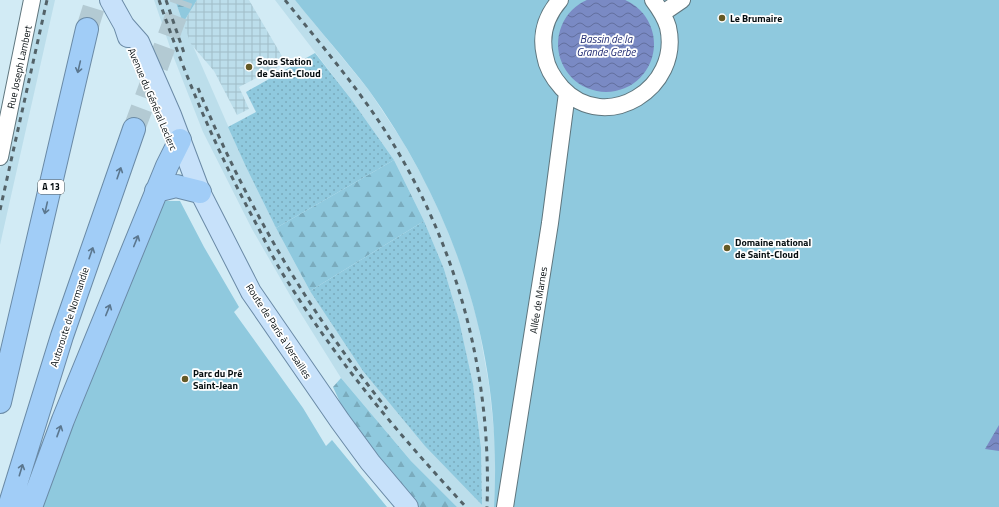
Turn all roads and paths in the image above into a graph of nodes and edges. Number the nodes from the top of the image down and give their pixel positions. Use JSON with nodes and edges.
{"nodes":[{"id":1,"x":32,"y":0,"type":"edge"},
{"id":2,"x":110,"y":0,"type":"edge"},
{"id":3,"x":560,"y":0,"type":"edge"},
{"id":4,"x":653,"y":0,"type":"edge"},
{"id":5,"x":682,"y":0,"type":"edge"},
{"id":6,"x":663,"y":13,"type":"junction"},
{"id":7,"x":124,"y":25,"type":"junction"},
{"id":8,"x":88,"y":30,"type":"tunnel mouth"},
{"id":9,"x":567,"y":93,"type":"junction"},
{"id":10,"x":134,"y":129,"type":"tunnel mouth"},
{"id":11,"x":177,"y":146,"type":"junction"},
{"id":12,"x":0,"y":157,"type":"edge"},
{"id":13,"x":156,"y":191,"type":"junction"},
{"id":14,"x":200,"y":192,"type":"junction"},
{"id":15,"x":0,"y":402,"type":"edge"},
{"id":16,"x":9,"y":507,"type":"edge"},
{"id":17,"x":31,"y":507,"type":"edge"},
{"id":18,"x":408,"y":507,"type":"edge"},
{"id":19,"x":505,"y":507,"type":"edge"}],
"edges":[{"from":1,"to":12,"type":"street","name":"Rue Joseph Lambert"},
{"from":2,"to":7,"type":"main road","name":"Avenue du Général Leclerc"},
{"from":3,"to":9,"type":"street"},
{"from":4,"to":6,"type":"street"},
{"from":5,"to":6,"type":"street"},
{"from":6,"to":9,"type":"street"},
{"from":7,"to":11,"type":"main road","name":"Avenue du Général Leclerc"},
{"from":7,"to":11,"type":"main road","name":"Avenue du Général Leclerc"},
{"from":8,"to":15,"type":"highway","number":"A 13","one_way":true},
{"from":9,"to":19,"type":"street","name":"Allée de Marnes"},
{"from":16,"to":10,"type":"highway","name":"Autoroute de Normandie","one_way":true},
{"from":11,"to":13,"type":"highway"},
{"from":11,"to":14,"type":"main road","name":"Avenue du Général Leclerc"},
{"from":13,"to":14,"type":"highway"},
{"from":17,"to":13,"type":"highway","one_way":true},
{"from":14,"to":18,"type":"main road","name":"Route de Paris à Versailles"}]}
